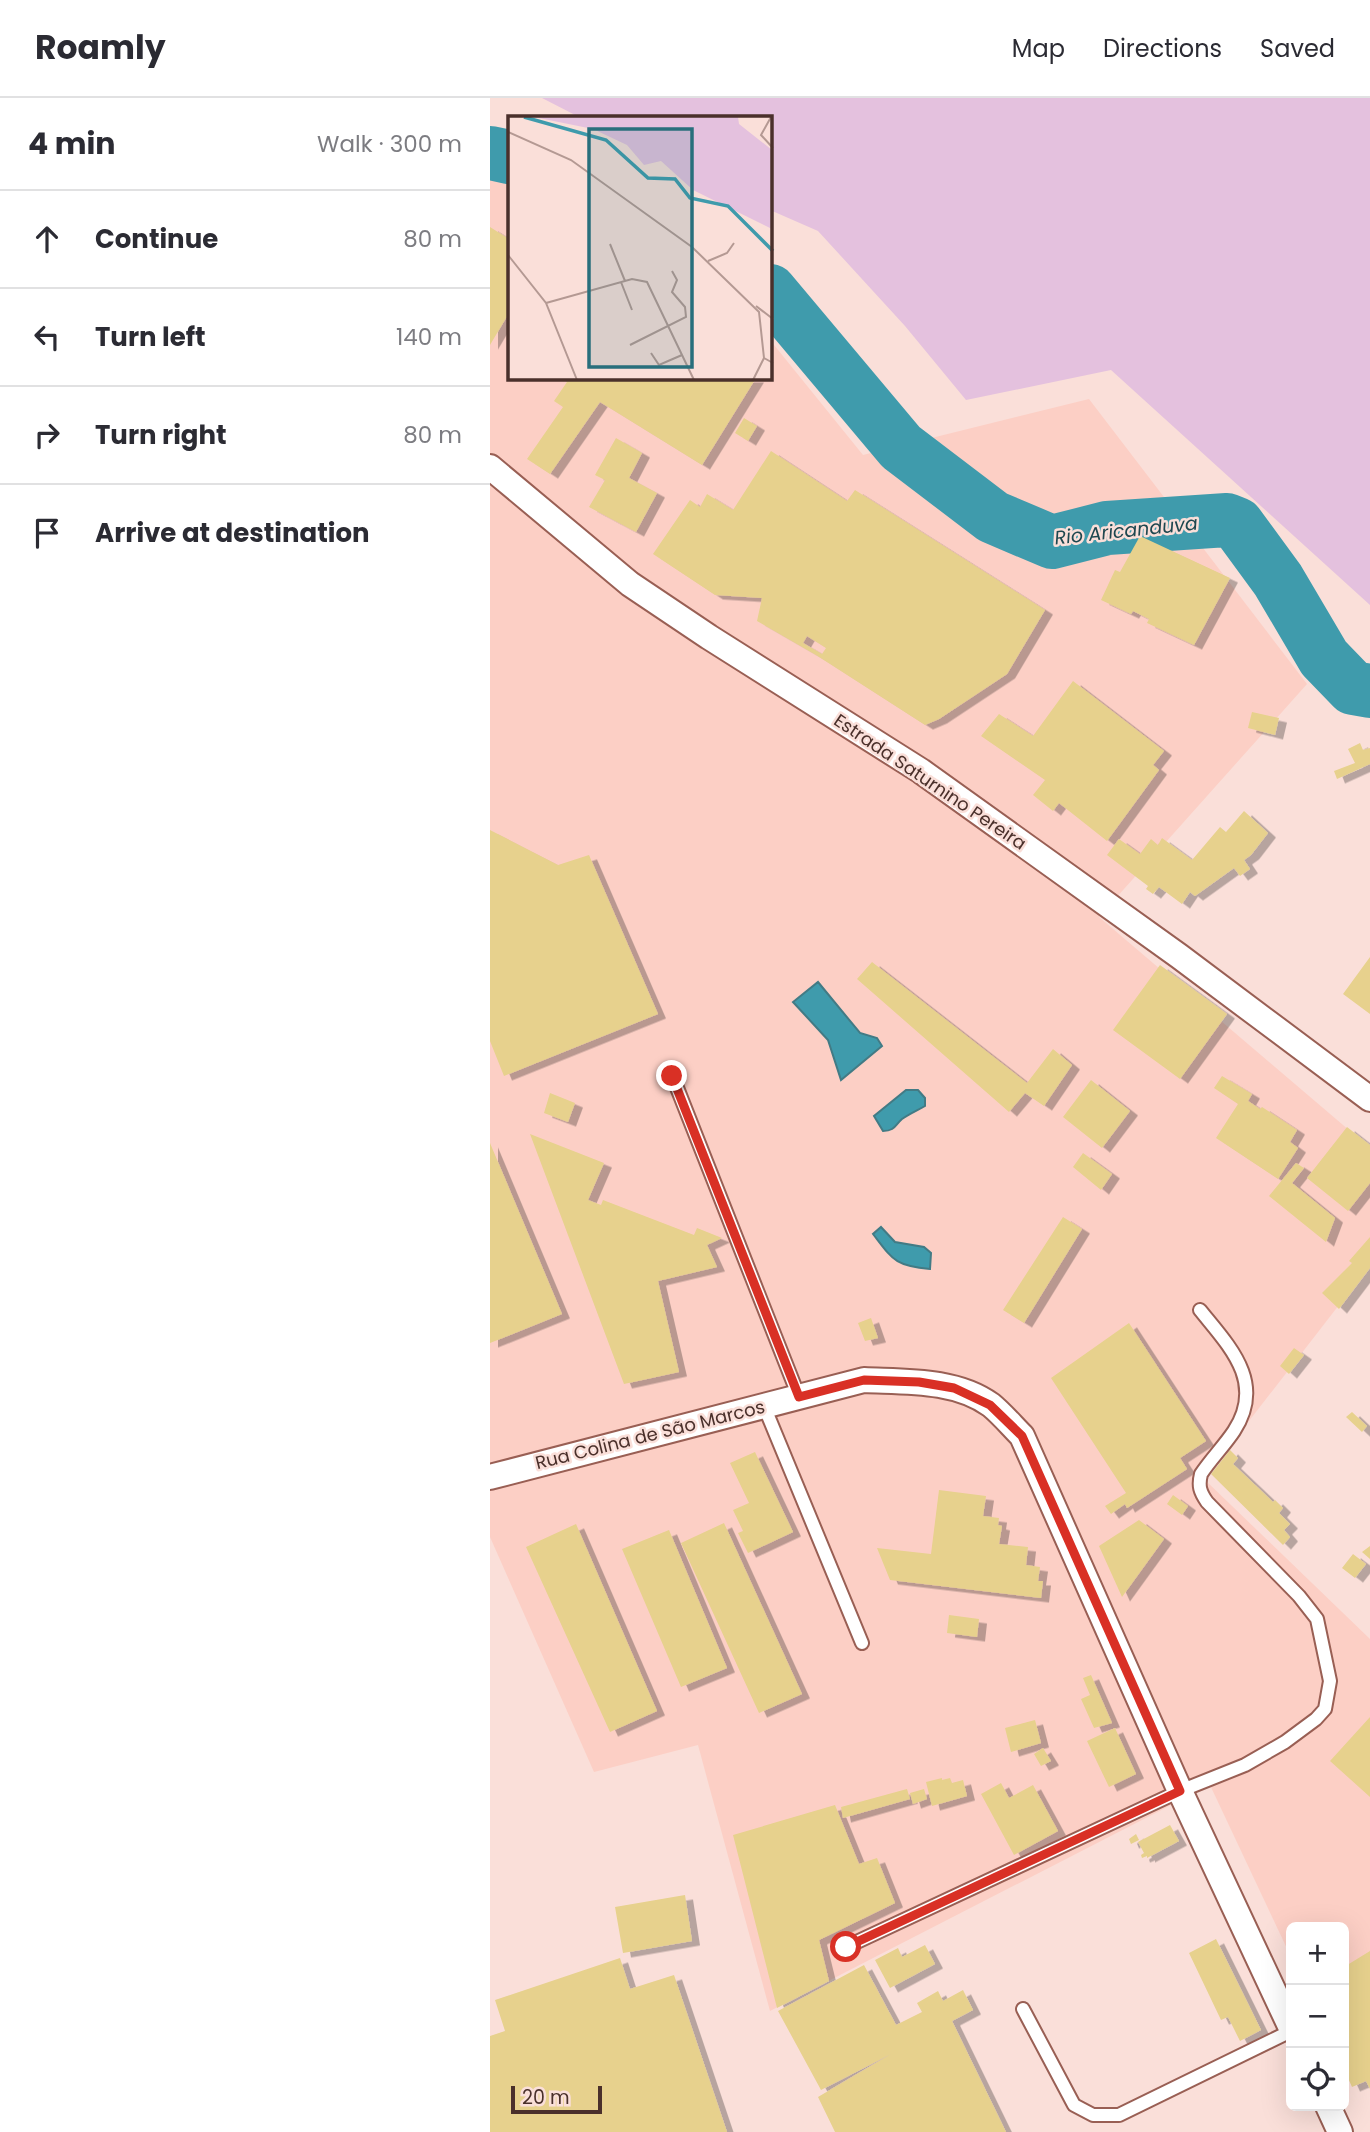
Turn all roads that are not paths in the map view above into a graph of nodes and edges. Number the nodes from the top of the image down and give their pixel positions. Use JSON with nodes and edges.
{"nodes":[{"id":1,"x":490,"y":467,"type":"edge"},
{"id":2,"x":672,"y":1076,"type":"dead end"},
{"id":3,"x":1370,"y":1099,"type":"edge"},
{"id":4,"x":1200,"y":1310,"type":"dead end"},
{"id":5,"x":799,"y":1397,"type":"junction"},
{"id":6,"x":764,"y":1406,"type":"junction"},
{"id":7,"x":490,"y":1476,"type":"edge"},
{"id":8,"x":862,"y":1643,"type":"dead end"},
{"id":9,"x":1180,"y":1791,"type":"junction"},
{"id":10,"x":846,"y":1947,"type":"dead end"},
{"id":11,"x":1023,"y":2009,"type":"dead end"},
{"id":12,"x":1286,"y":2019,"type":"edge"},
{"id":13,"x":1286,"y":2032,"type":"edge"},
{"id":14,"x":1330,"y":2111,"type":"edge"},
{"id":15,"x":1340,"y":2132,"type":"edge"}],
"edges":[{"from":1,"to":3,"type":"street","name":"Estrada Saturnino Pereira"},
{"from":2,"to":5,"type":"lane"},
{"from":4,"to":9,"type":"lane"},
{"from":5,"to":6,"type":"street","name":"Rua Colina de São Marcos"},
{"from":5,"to":9,"type":"street","name":"Rua Colina de São Marcos"},
{"from":6,"to":7,"type":"street","name":"Rua Colina de São Marcos"},
{"from":6,"to":8,"type":"lane"},
{"from":9,"to":10,"type":"lane"},
{"from":9,"to":12,"type":"street","name":"Rua Colina de São Marcos"},
{"from":11,"to":13,"type":"lane"},
{"from":14,"to":15,"type":"street"}]}
